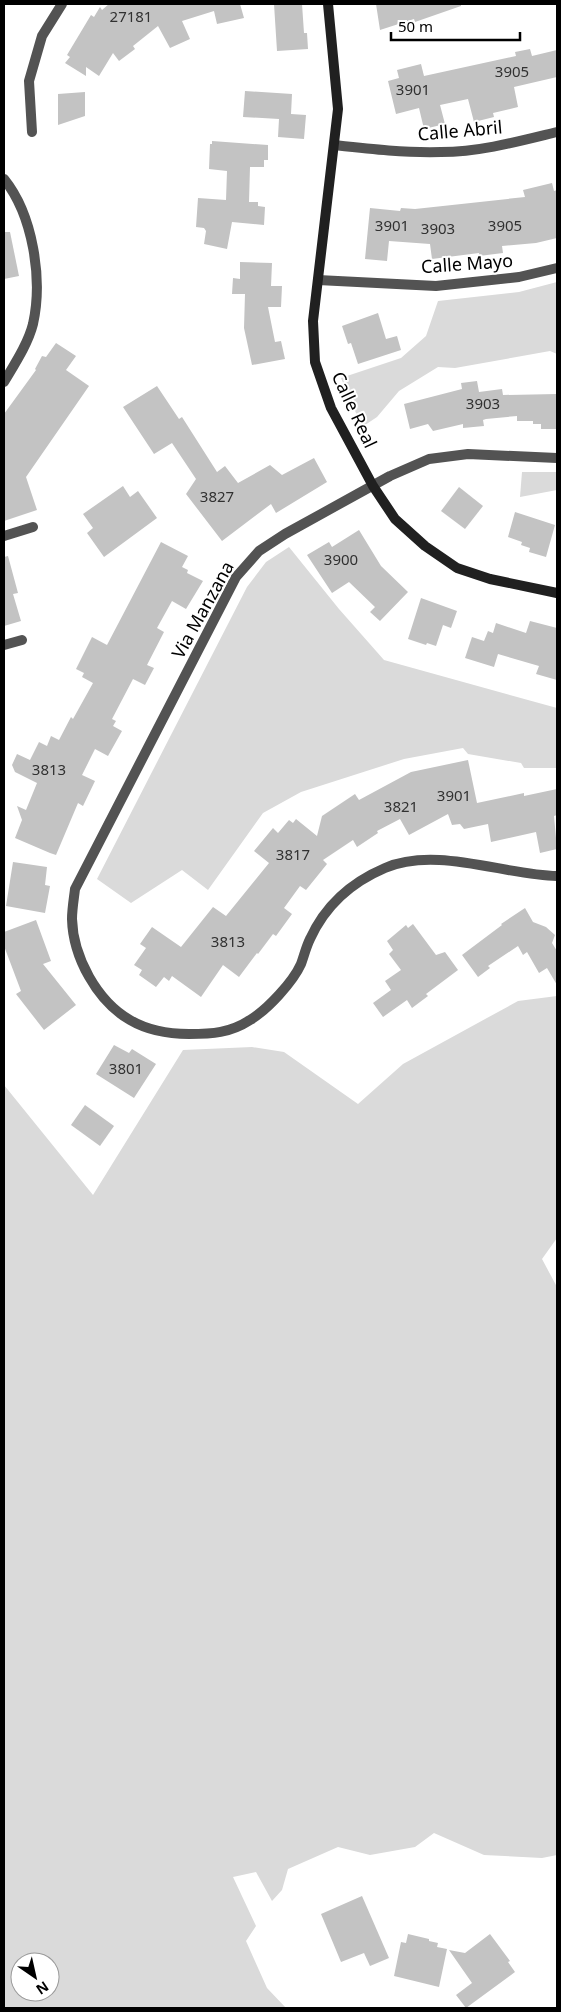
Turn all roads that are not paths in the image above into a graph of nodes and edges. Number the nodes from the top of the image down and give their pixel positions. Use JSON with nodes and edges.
{"nodes":[{"id":1,"x":62,"y":4,"type":"edge"},
{"id":2,"x":328,"y":4,"type":"edge"},
{"id":3,"x":32,"y":132,"type":"dead end"},
{"id":4,"x":557,"y":132,"type":"edge"},
{"id":5,"x":334,"y":145,"type":"junction"},
{"id":6,"x":4,"y":179,"type":"edge"},
{"id":7,"x":557,"y":268,"type":"edge"},
{"id":8,"x":318,"y":280,"type":"junction"},
{"id":9,"x":4,"y":382,"type":"edge"},
{"id":10,"x":557,"y":458,"type":"edge"},
{"id":11,"x":373,"y":486,"type":"junction"},
{"id":12,"x":33,"y":527,"type":"dead end"},
{"id":13,"x":4,"y":536,"type":"edge"},
{"id":14,"x":557,"y":593,"type":"edge"},
{"id":15,"x":22,"y":640,"type":"dead end"},
{"id":16,"x":4,"y":645,"type":"edge"},
{"id":17,"x":557,"y":876,"type":"edge"}],
"edges":[{"from":1,"to":3,"type":"street"},
{"from":2,"to":5,"type":"street","name":"Calle Real"},
{"from":4,"to":5,"type":"street","name":"Calle Abril"},
{"from":5,"to":8,"type":"street","name":"Calle Real"},
{"from":6,"to":9,"type":"street"},
{"from":7,"to":8,"type":"street","name":"Calle Mayo"},
{"from":8,"to":11,"type":"street","name":"Calle Real"},
{"from":10,"to":11,"type":"street","name":"Via Manzana"},
{"from":11,"to":14,"type":"street","name":"Calle Real"},
{"from":11,"to":17,"type":"street","name":"Via Manzana"},
{"from":12,"to":13,"type":"street"},
{"from":15,"to":16,"type":"street"}]}
